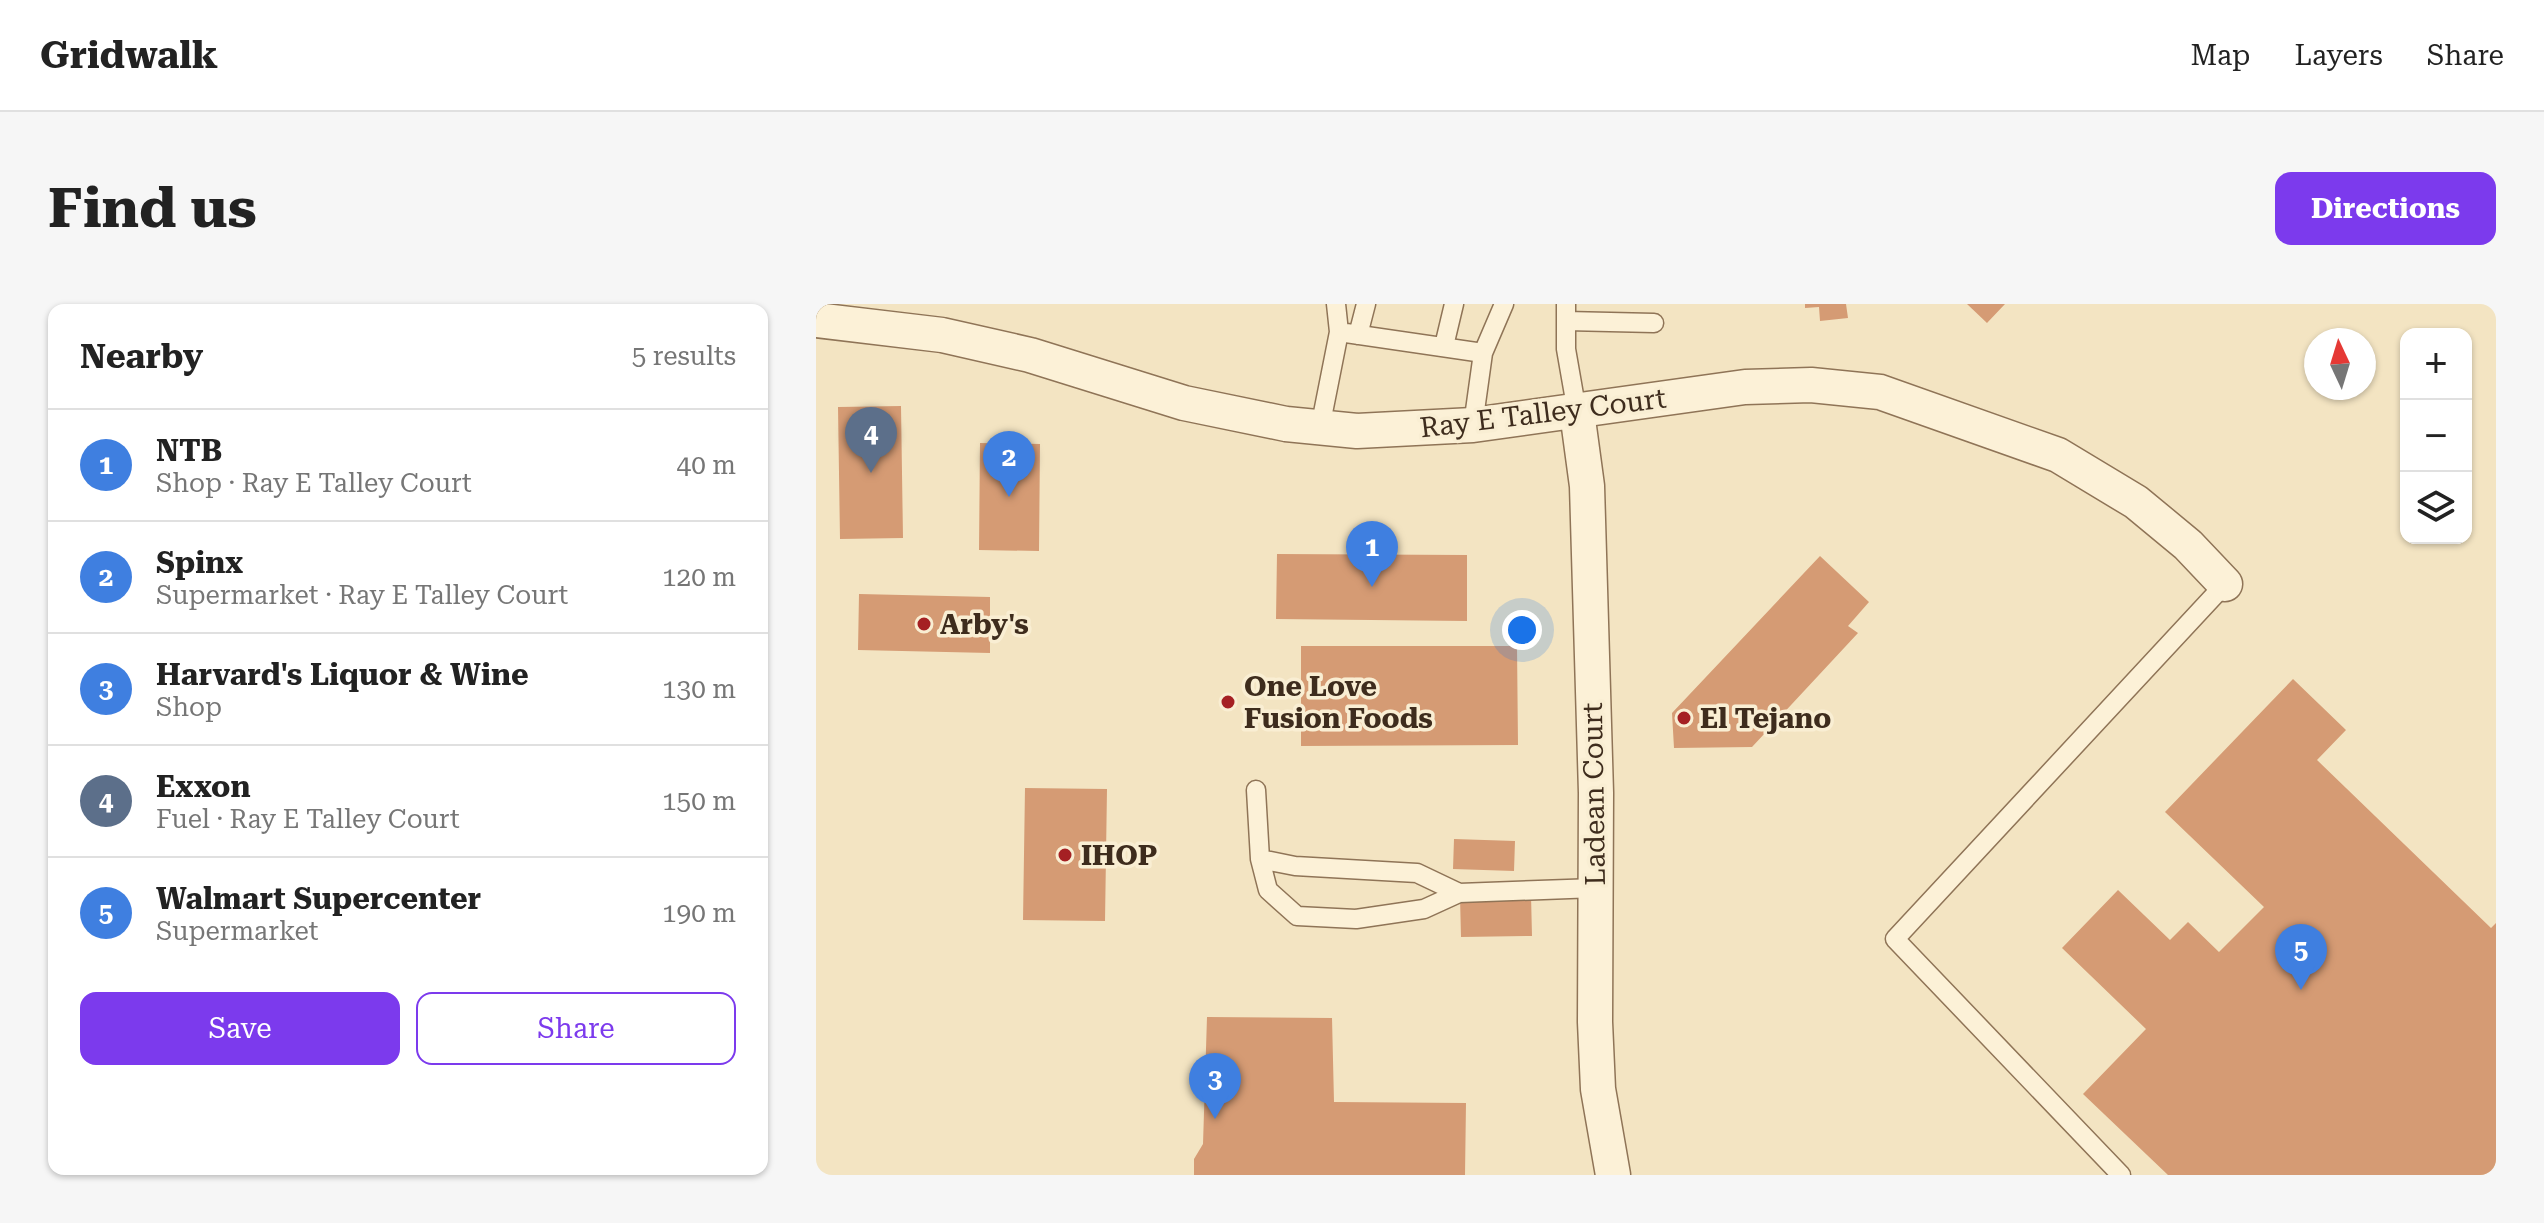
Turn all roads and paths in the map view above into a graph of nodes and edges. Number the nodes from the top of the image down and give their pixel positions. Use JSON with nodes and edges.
{"nodes":[{"id":1,"x":1336,"y":304,"type":"edge"},
{"id":2,"x":1366,"y":304,"type":"edge"},
{"id":3,"x":1454,"y":304,"type":"edge"},
{"id":4,"x":1504,"y":304,"type":"edge"},
{"id":5,"x":1566,"y":313,"type":"edge"},
{"id":6,"x":816,"y":320,"type":"edge"},
{"id":7,"x":1654,"y":323,"type":"dead end"},
{"id":8,"x":1339,"y":332,"type":"junction"},
{"id":9,"x":1358,"y":335,"type":"junction"},
{"id":10,"x":1444,"y":346,"type":"junction"},
{"id":11,"x":1483,"y":353,"type":"junction"},
{"id":12,"x":1577,"y":412,"type":"junction"},
{"id":13,"x":1473,"y":425,"type":"junction"},
{"id":14,"x":1320,"y":428,"type":"junction"},
{"id":15,"x":2225,"y":584,"type":"joint"},
{"id":16,"x":1256,"y":790,"type":"dead end"},
{"id":17,"x":1260,"y":859,"type":"junction"},
{"id":18,"x":1596,"y":888,"type":"junction"},
{"id":19,"x":1459,"y":893,"type":"junction"},
{"id":20,"x":1613,"y":1175,"type":"edge"},
{"id":21,"x":2121,"y":1175,"type":"edge"}],
"edges":[{"from":1,"to":8,"type":"lane"},
{"from":2,"to":9,"type":"lane"},
{"from":3,"to":10,"type":"lane"},
{"from":4,"to":11,"type":"lane"},
{"from":5,"to":7,"type":"lane"},
{"from":5,"to":12,"type":"lane"},
{"from":6,"to":14,"type":"street","name":"Ray E Talley Court"},
{"from":8,"to":9,"type":"lane"},
{"from":8,"to":14,"type":"lane"},
{"from":9,"to":10,"type":"lane"},
{"from":10,"to":11,"type":"lane"},
{"from":11,"to":13,"type":"lane"},
{"from":12,"to":13,"type":"street","name":"Ray E Talley Court"},
{"from":12,"to":15,"type":"street","name":"Ray E Talley Court"},
{"from":12,"to":18,"type":"street","name":"Ladean Court"},
{"from":13,"to":14,"type":"street","name":"Ray E Talley Court"},
{"from":15,"to":21,"type":"lane"},
{"from":16,"to":17,"type":"lane"},
{"from":17,"to":19,"type":"lane"},
{"from":17,"to":19,"type":"lane"},
{"from":18,"to":19,"type":"lane"},
{"from":18,"to":20,"type":"street","name":"Ladean Court"}]}
